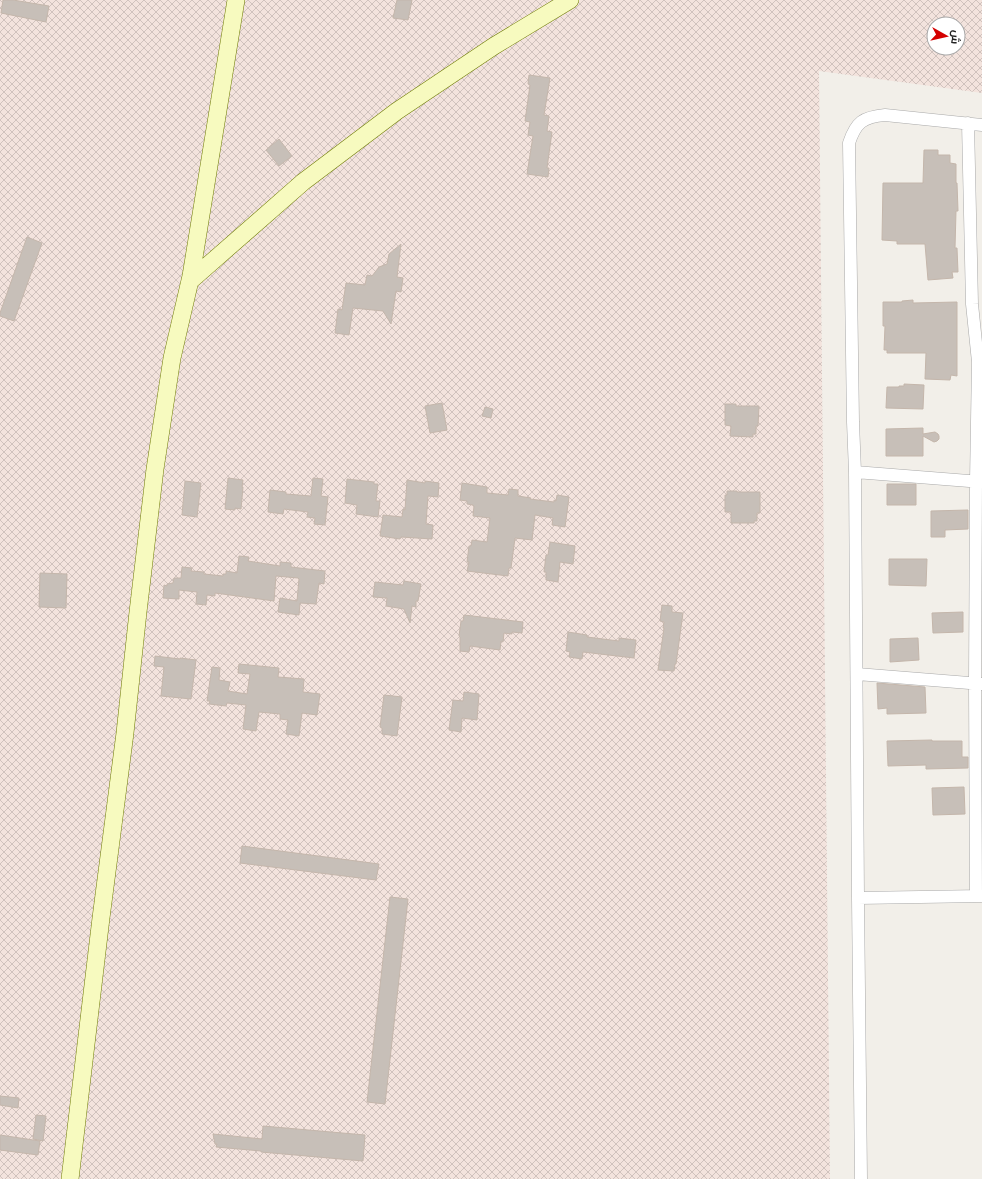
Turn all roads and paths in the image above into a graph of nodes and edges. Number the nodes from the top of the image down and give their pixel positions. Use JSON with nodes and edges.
{"nodes":[{"id":1,"x":236,"y":0,"type":"edge"},
{"id":2,"x":570,"y":0,"type":"edge"},
{"id":3,"x":968,"y":123,"type":"junction"},
{"id":4,"x":982,"y":125,"type":"edge"},
{"id":5,"x":976,"y":245,"type":"edge"},
{"id":6,"x":190,"y":281,"type":"junction"},
{"id":7,"x":980,"y":362,"type":"edge"},
{"id":8,"x":855,"y":472,"type":"junction"},
{"id":9,"x":979,"y":481,"type":"edge"},
{"id":10,"x":856,"y":674,"type":"junction"},
{"id":11,"x":978,"y":684,"type":"edge"},
{"id":12,"x":979,"y":759,"type":"edge"},
{"id":13,"x":979,"y":896,"type":"edge"},
{"id":14,"x":858,"y":898,"type":"junction"},
{"id":15,"x":70,"y":1179,"type":"edge"},
{"id":16,"x":861,"y":1179,"type":"edge"}],
"edges":[{"from":1,"to":6,"type":"street"},
{"from":2,"to":6,"type":"street"},
{"from":3,"to":4,"type":"street"},
{"from":3,"to":5,"type":"street"},
{"from":3,"to":8,"type":"street"},
{"from":5,"to":7,"type":"street"},
{"from":6,"to":15,"type":"street"},
{"from":7,"to":9,"type":"street"},
{"from":8,"to":9,"type":"street"},
{"from":8,"to":10,"type":"street"},
{"from":9,"to":11,"type":"street"},
{"from":10,"to":11,"type":"street"},
{"from":10,"to":14,"type":"street"},
{"from":11,"to":12,"type":"street"},
{"from":12,"to":13,"type":"street"},
{"from":13,"to":14,"type":"street"},
{"from":14,"to":16,"type":"street"}]}
